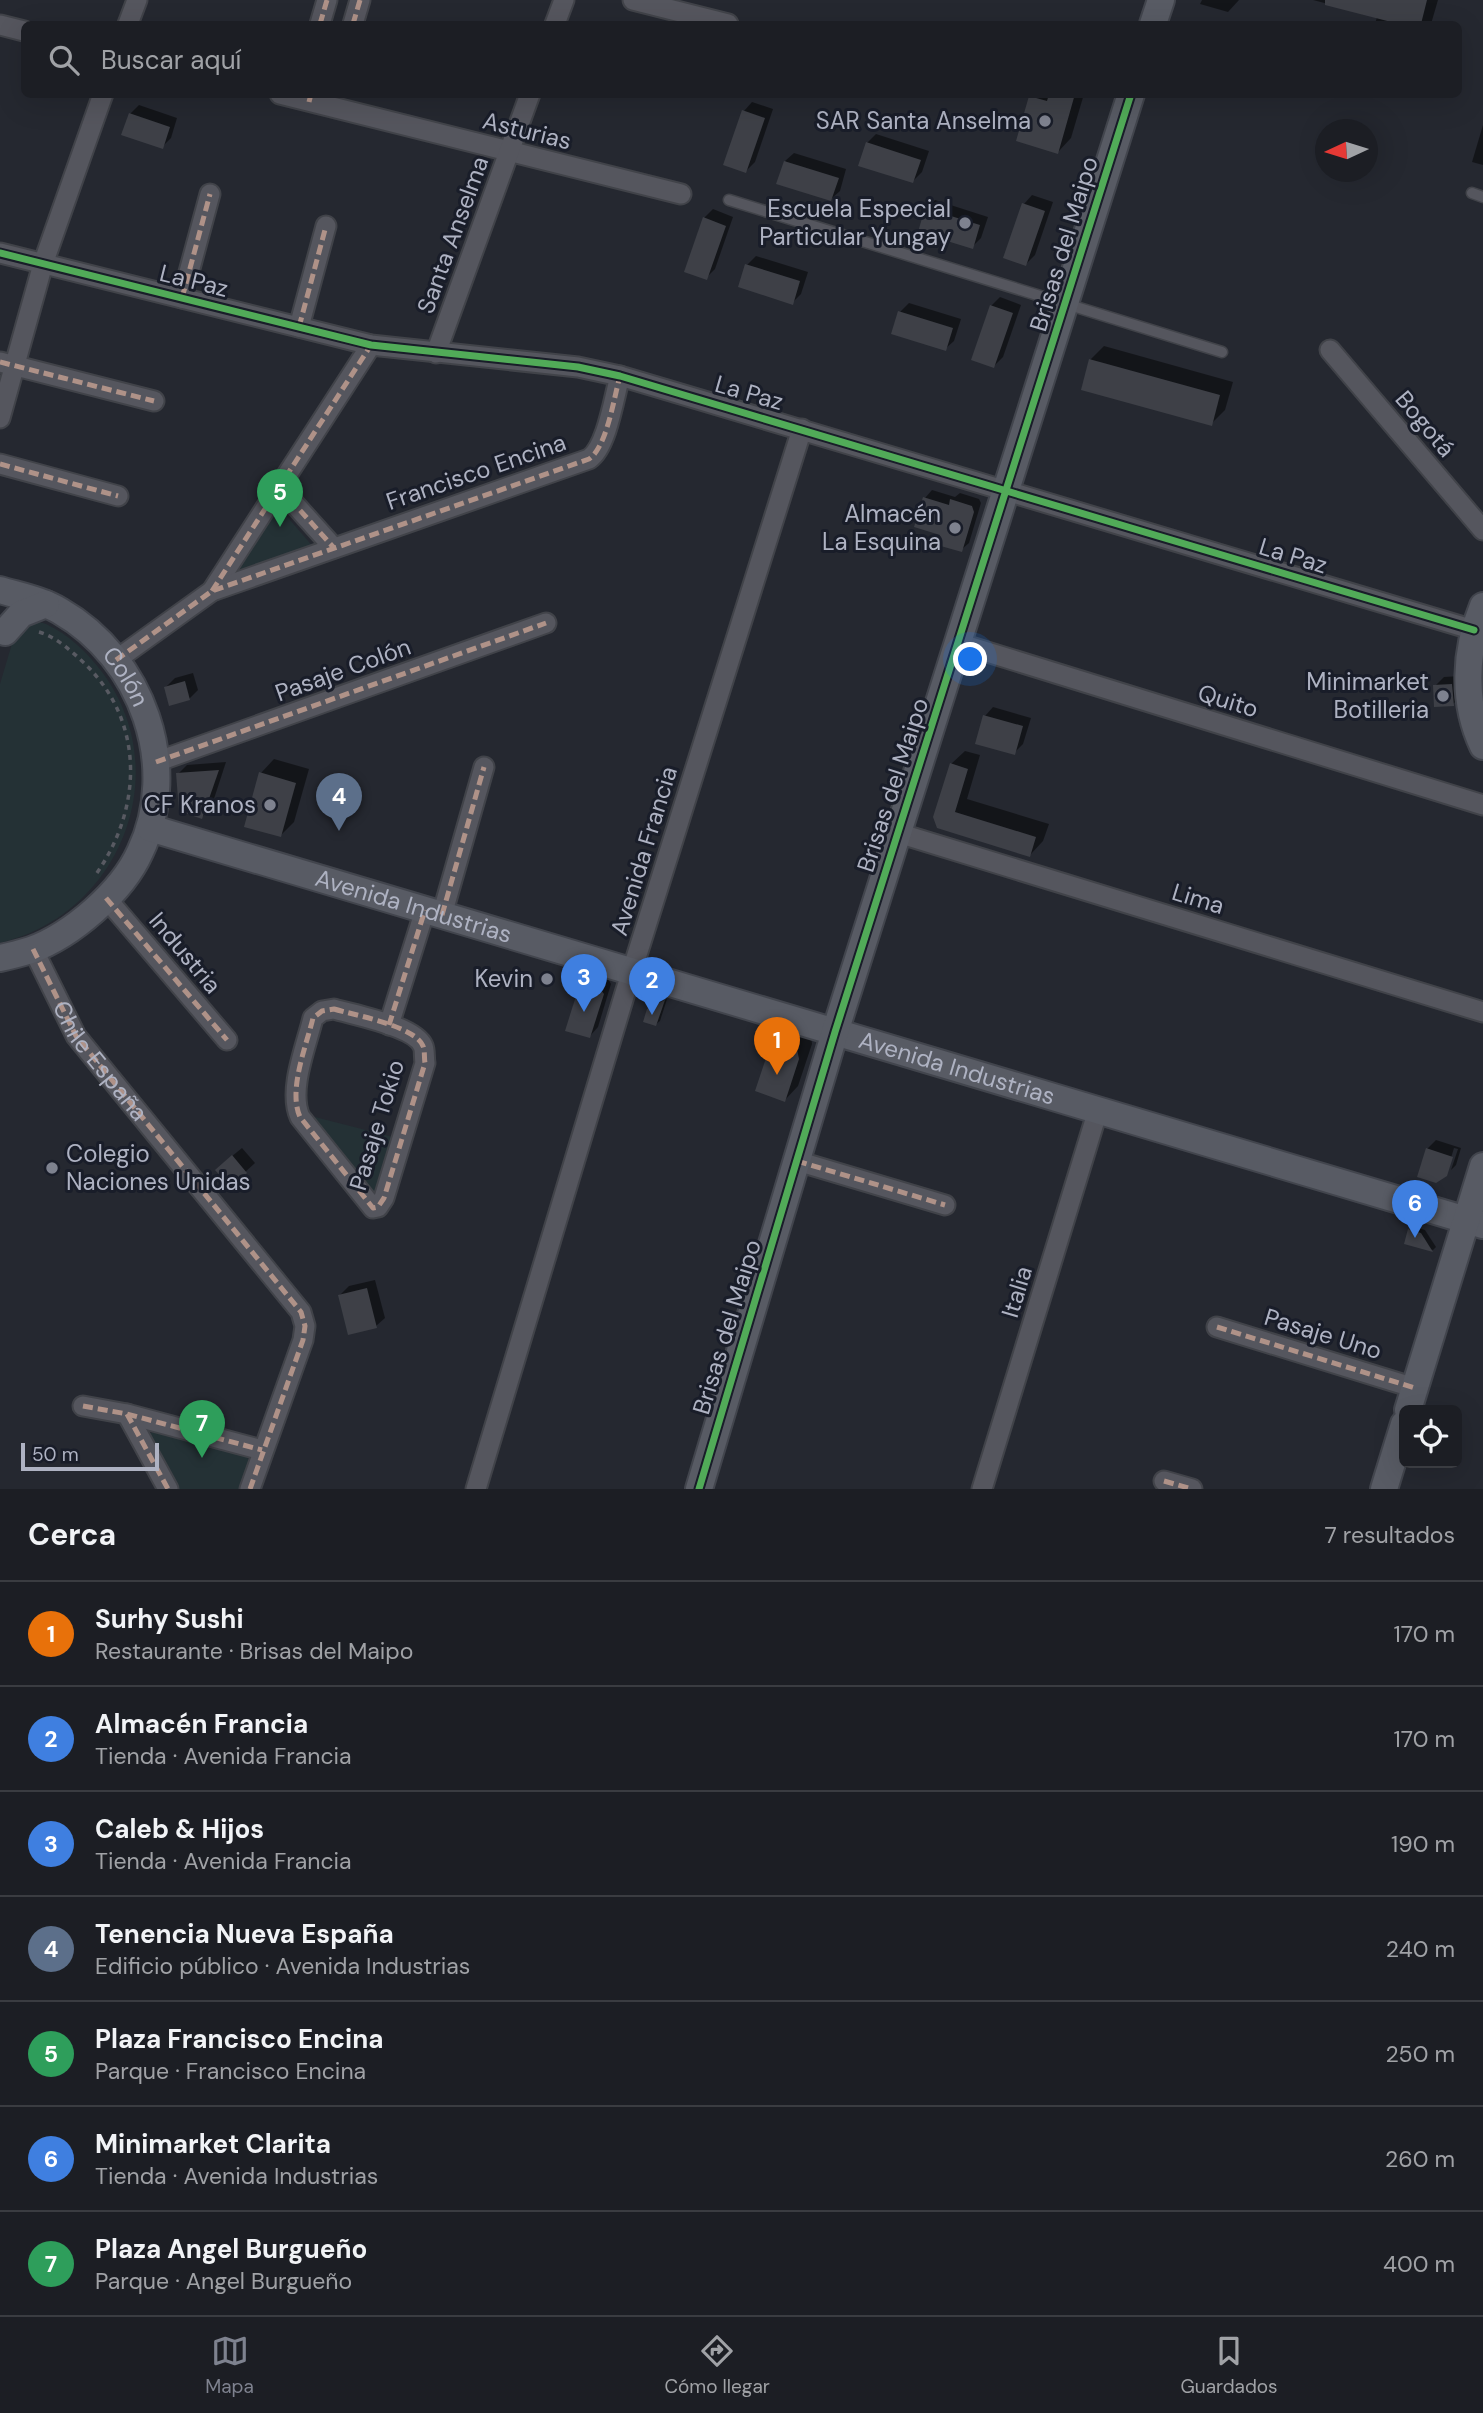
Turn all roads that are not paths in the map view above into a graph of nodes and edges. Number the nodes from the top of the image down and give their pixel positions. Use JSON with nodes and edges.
{"nodes":[{"id":1,"x":136,"y":0,"type":"edge"},
{"id":2,"x":327,"y":0,"type":"edge"},
{"id":3,"x":360,"y":0,"type":"edge"},
{"id":4,"x":564,"y":0,"type":"edge"},
{"id":5,"x":633,"y":0,"type":"edge"},
{"id":6,"x":1161,"y":0,"type":"edge"},
{"id":7,"x":129,"y":21,"type":"edge"},
{"id":8,"x":321,"y":21,"type":"edge"},
{"id":9,"x":354,"y":21,"type":"edge"},
{"id":10,"x":556,"y":21,"type":"edge"},
{"id":11,"x":716,"y":21,"type":"edge"},
{"id":12,"x":1154,"y":21,"type":"edge"},
{"id":13,"x":0,"y":24,"type":"edge"},
{"id":14,"x":21,"y":30,"type":"edge"},
{"id":15,"x":102,"y":98,"type":"edge"},
{"id":16,"x":310,"y":98,"type":"edge"},
{"id":17,"x":529,"y":98,"type":"edge"},
{"id":18,"x":1130,"y":98,"type":"edge"},
{"id":19,"x":509,"y":152,"type":"junction"},
{"id":20,"x":1472,"y":193,"type":"dead end"},
{"id":21,"x":210,"y":194,"type":"dead end"},
{"id":22,"x":681,"y":194,"type":"dead end"},
{"id":23,"x":1483,"y":197,"type":"edge"},
{"id":24,"x":729,"y":200,"type":"dead end"},
{"id":25,"x":326,"y":226,"type":"dead end"},
{"id":26,"x":0,"y":253,"type":"edge"},
{"id":27,"x":43,"y":264,"type":"junction"},
{"id":28,"x":182,"y":298,"type":"junction"},
{"id":29,"x":1065,"y":304,"type":"junction"},
{"id":30,"x":299,"y":327,"type":"junction"},
{"id":31,"x":371,"y":345,"type":"junction"},
{"id":32,"x":1330,"y":350,"type":"dead end"},
{"id":33,"x":1222,"y":352,"type":"dead end"},
{"id":34,"x":436,"y":354,"type":"junction"},
{"id":35,"x":7,"y":364,"type":"edge"},
{"id":36,"x":620,"y":376,"type":"junction"},
{"id":37,"x":153,"y":401,"type":"dead end"},
{"id":38,"x":0,"y":418,"type":"edge"},
{"id":39,"x":802,"y":429,"type":"junction"},
{"id":40,"x":0,"y":464,"type":"edge"},
{"id":41,"x":280,"y":488,"type":"junction"},
{"id":42,"x":1007,"y":489,"type":"junction"},
{"id":43,"x":118,"y":496,"type":"dead end"},
{"id":44,"x":1483,"y":530,"type":"edge"},
{"id":45,"x":334,"y":548,"type":"junction"},
{"id":46,"x":0,"y":590,"type":"edge"},
{"id":47,"x":212,"y":592,"type":"junction"},
{"id":48,"x":46,"y":604,"type":"junction"},
{"id":49,"x":1478,"y":618,"type":"edge"},
{"id":50,"x":546,"y":623,"type":"dead end"},
{"id":51,"x":2,"y":629,"type":"edge"},
{"id":52,"x":958,"y":643,"type":"junction"},
{"id":53,"x":116,"y":660,"type":"junction"},
{"id":54,"x":1483,"y":746,"type":"edge"},
{"id":55,"x":156,"y":762,"type":"junction"},
{"id":56,"x":484,"y":767,"type":"dead end"},
{"id":57,"x":1483,"y":806,"type":"edge"},
{"id":58,"x":150,"y":828,"type":"junction"},
{"id":59,"x":898,"y":833,"type":"junction"},
{"id":60,"x":99,"y":888,"type":"junction"},
{"id":61,"x":434,"y":912,"type":"junction"},
{"id":62,"x":33,"y":949,"type":"junction"},
{"id":63,"x":0,"y":958,"type":"edge"},
{"id":64,"x":632,"y":972,"type":"junction"},
{"id":65,"x":1483,"y":1012,"type":"edge"},
{"id":66,"x":389,"y":1025,"type":"junction"},
{"id":67,"x":835,"y":1032,"type":"junction"},
{"id":68,"x":227,"y":1040,"type":"dead end"},
{"id":69,"x":1098,"y":1110,"type":"junction"},
{"id":70,"x":797,"y":1161,"type":"junction"},
{"id":71,"x":1483,"y":1166,"type":"edge"},
{"id":72,"x":944,"y":1205,"type":"dead end"},
{"id":73,"x":1475,"y":1222,"type":"edge"},
{"id":74,"x":1217,"y":1327,"type":"dead end"},
{"id":75,"x":1412,"y":1399,"type":"edge"},
{"id":76,"x":83,"y":1406,"type":"dead end"},
{"id":77,"x":127,"y":1414,"type":"junction"},
{"id":78,"x":1399,"y":1440,"type":"edge"},
{"id":79,"x":262,"y":1450,"type":"junction"},
{"id":80,"x":1164,"y":1481,"type":"dead end"},
{"id":81,"x":168,"y":1489,"type":"edge"},
{"id":82,"x":250,"y":1489,"type":"edge"},
{"id":83,"x":476,"y":1489,"type":"edge"},
{"id":84,"x":699,"y":1489,"type":"edge"},
{"id":85,"x":982,"y":1489,"type":"edge"},
{"id":86,"x":1192,"y":1489,"type":"edge"},
{"id":87,"x":1384,"y":1489,"type":"edge"}],
"edges":[{"from":1,"to":7,"type":"street"},
{"from":2,"to":8,"type":"street"},
{"from":3,"to":9,"type":"street"},
{"from":4,"to":10,"type":"street"},
{"from":5,"to":11,"type":"street"},
{"from":6,"to":12,"type":"street"},
{"from":13,"to":14,"type":"street"},
{"from":15,"to":27,"type":"street"},
{"from":16,"to":19,"type":"street","name":"Asturias"},
{"from":17,"to":19,"type":"street","name":"Santa Anselma"},
{"from":18,"to":29,"type":"street","name":"Brisas del Maipo"},
{"from":19,"to":22,"type":"street","name":"Asturias"},
{"from":19,"to":34,"type":"street","name":"Santa Anselma"},
{"from":20,"to":23,"type":"lane"},
{"from":21,"to":28,"type":"street"},
{"from":24,"to":29,"type":"lane"},
{"from":25,"to":30,"type":"street"},
{"from":26,"to":27,"type":"street","name":"La Paz"},
{"from":27,"to":28,"type":"street","name":"La Paz"},
{"from":27,"to":35,"type":"street"},
{"from":28,"to":30,"type":"street","name":"La Paz"},
{"from":29,"to":33,"type":"lane"},
{"from":29,"to":42,"type":"street","name":"Brisas del Maipo"},
{"from":30,"to":31,"type":"street","name":"La Paz"},
{"from":31,"to":34,"type":"street","name":"La Paz"},
{"from":31,"to":41,"type":"street","name":"Francisco Encina"},
{"from":32,"to":44,"type":"street","name":"Bogotá"},
{"from":34,"to":36,"type":"street","name":"La Paz"},
{"from":35,"to":37,"type":"street"},
{"from":35,"to":38,"type":"street"},
{"from":36,"to":39,"type":"street","name":"La Paz"},
{"from":36,"to":45,"type":"street","name":"Francisco Encina"},
{"from":39,"to":42,"type":"street","name":"La Paz"},
{"from":39,"to":64,"type":"street","name":"Avenida Francia"},
{"from":40,"to":43,"type":"street"},
{"from":41,"to":45,"type":"street"},
{"from":41,"to":47,"type":"street","name":"Francisco Encina"},
{"from":42,"to":49,"type":"street","name":"La Paz"},
{"from":42,"to":52,"type":"street","name":"Brisas del Maipo"},
{"from":45,"to":47,"type":"street","name":"Francisco Encina"},
{"from":46,"to":48,"type":"street","name":"Colón"},
{"from":47,"to":53,"type":"street","name":"Francisco Encina"},
{"from":48,"to":51,"type":"street"},
{"from":48,"to":53,"type":"street","name":"Colón"},
{"from":49,"to":54,"type":"street"},
{"from":50,"to":55,"type":"street","name":"Pasaje Colón"},
{"from":52,"to":57,"type":"street","name":"Quito"},
{"from":52,"to":59,"type":"street","name":"Brisas del Maipo"},
{"from":53,"to":55,"type":"street","name":"Colón"},
{"from":55,"to":58,"type":"street","name":"Colón"},
{"from":56,"to":61,"type":"street","name":"Pasaje Tokio"},
{"from":58,"to":60,"type":"street"},
{"from":58,"to":61,"type":"street","name":"Avenida Industrias"},
{"from":59,"to":65,"type":"street","name":"Lima"},
{"from":59,"to":67,"type":"street","name":"Brisas del Maipo"},
{"from":60,"to":62,"type":"street"},
{"from":60,"to":68,"type":"street","name":"Industria"},
{"from":61,"to":64,"type":"street","name":"Avenida Industrias"},
{"from":61,"to":66,"type":"street","name":"Pasaje Tokio"},
{"from":62,"to":63,"type":"street"},
{"from":62,"to":79,"type":"street","name":"Chile España"},
{"from":64,"to":67,"type":"street","name":"Avenida Industrias"},
{"from":64,"to":83,"type":"street","name":"Avenida Francia"},
{"from":66,"to":66,"type":"street","name":"Pasaje Tokio"},
{"from":67,"to":69,"type":"street","name":"Avenida Industrias"},
{"from":67,"to":70,"type":"street","name":"Brisas del Maipo"},
{"from":69,"to":73,"type":"street","name":"Avenida Industrias"},
{"from":69,"to":85,"type":"street","name":"Italia"},
{"from":70,"to":72,"type":"street"},
{"from":70,"to":84,"type":"street","name":"Brisas del Maipo"},
{"from":71,"to":73,"type":"street"},
{"from":73,"to":75,"type":"street"},
{"from":74,"to":75,"type":"street","name":"Pasaje Uno"},
{"from":76,"to":77,"type":"street"},
{"from":77,"to":79,"type":"street"},
{"from":77,"to":81,"type":"street"},
{"from":78,"to":87,"type":"street"},
{"from":79,"to":82,"type":"street","name":"Chile España"},
{"from":80,"to":86,"type":"street"}]}
